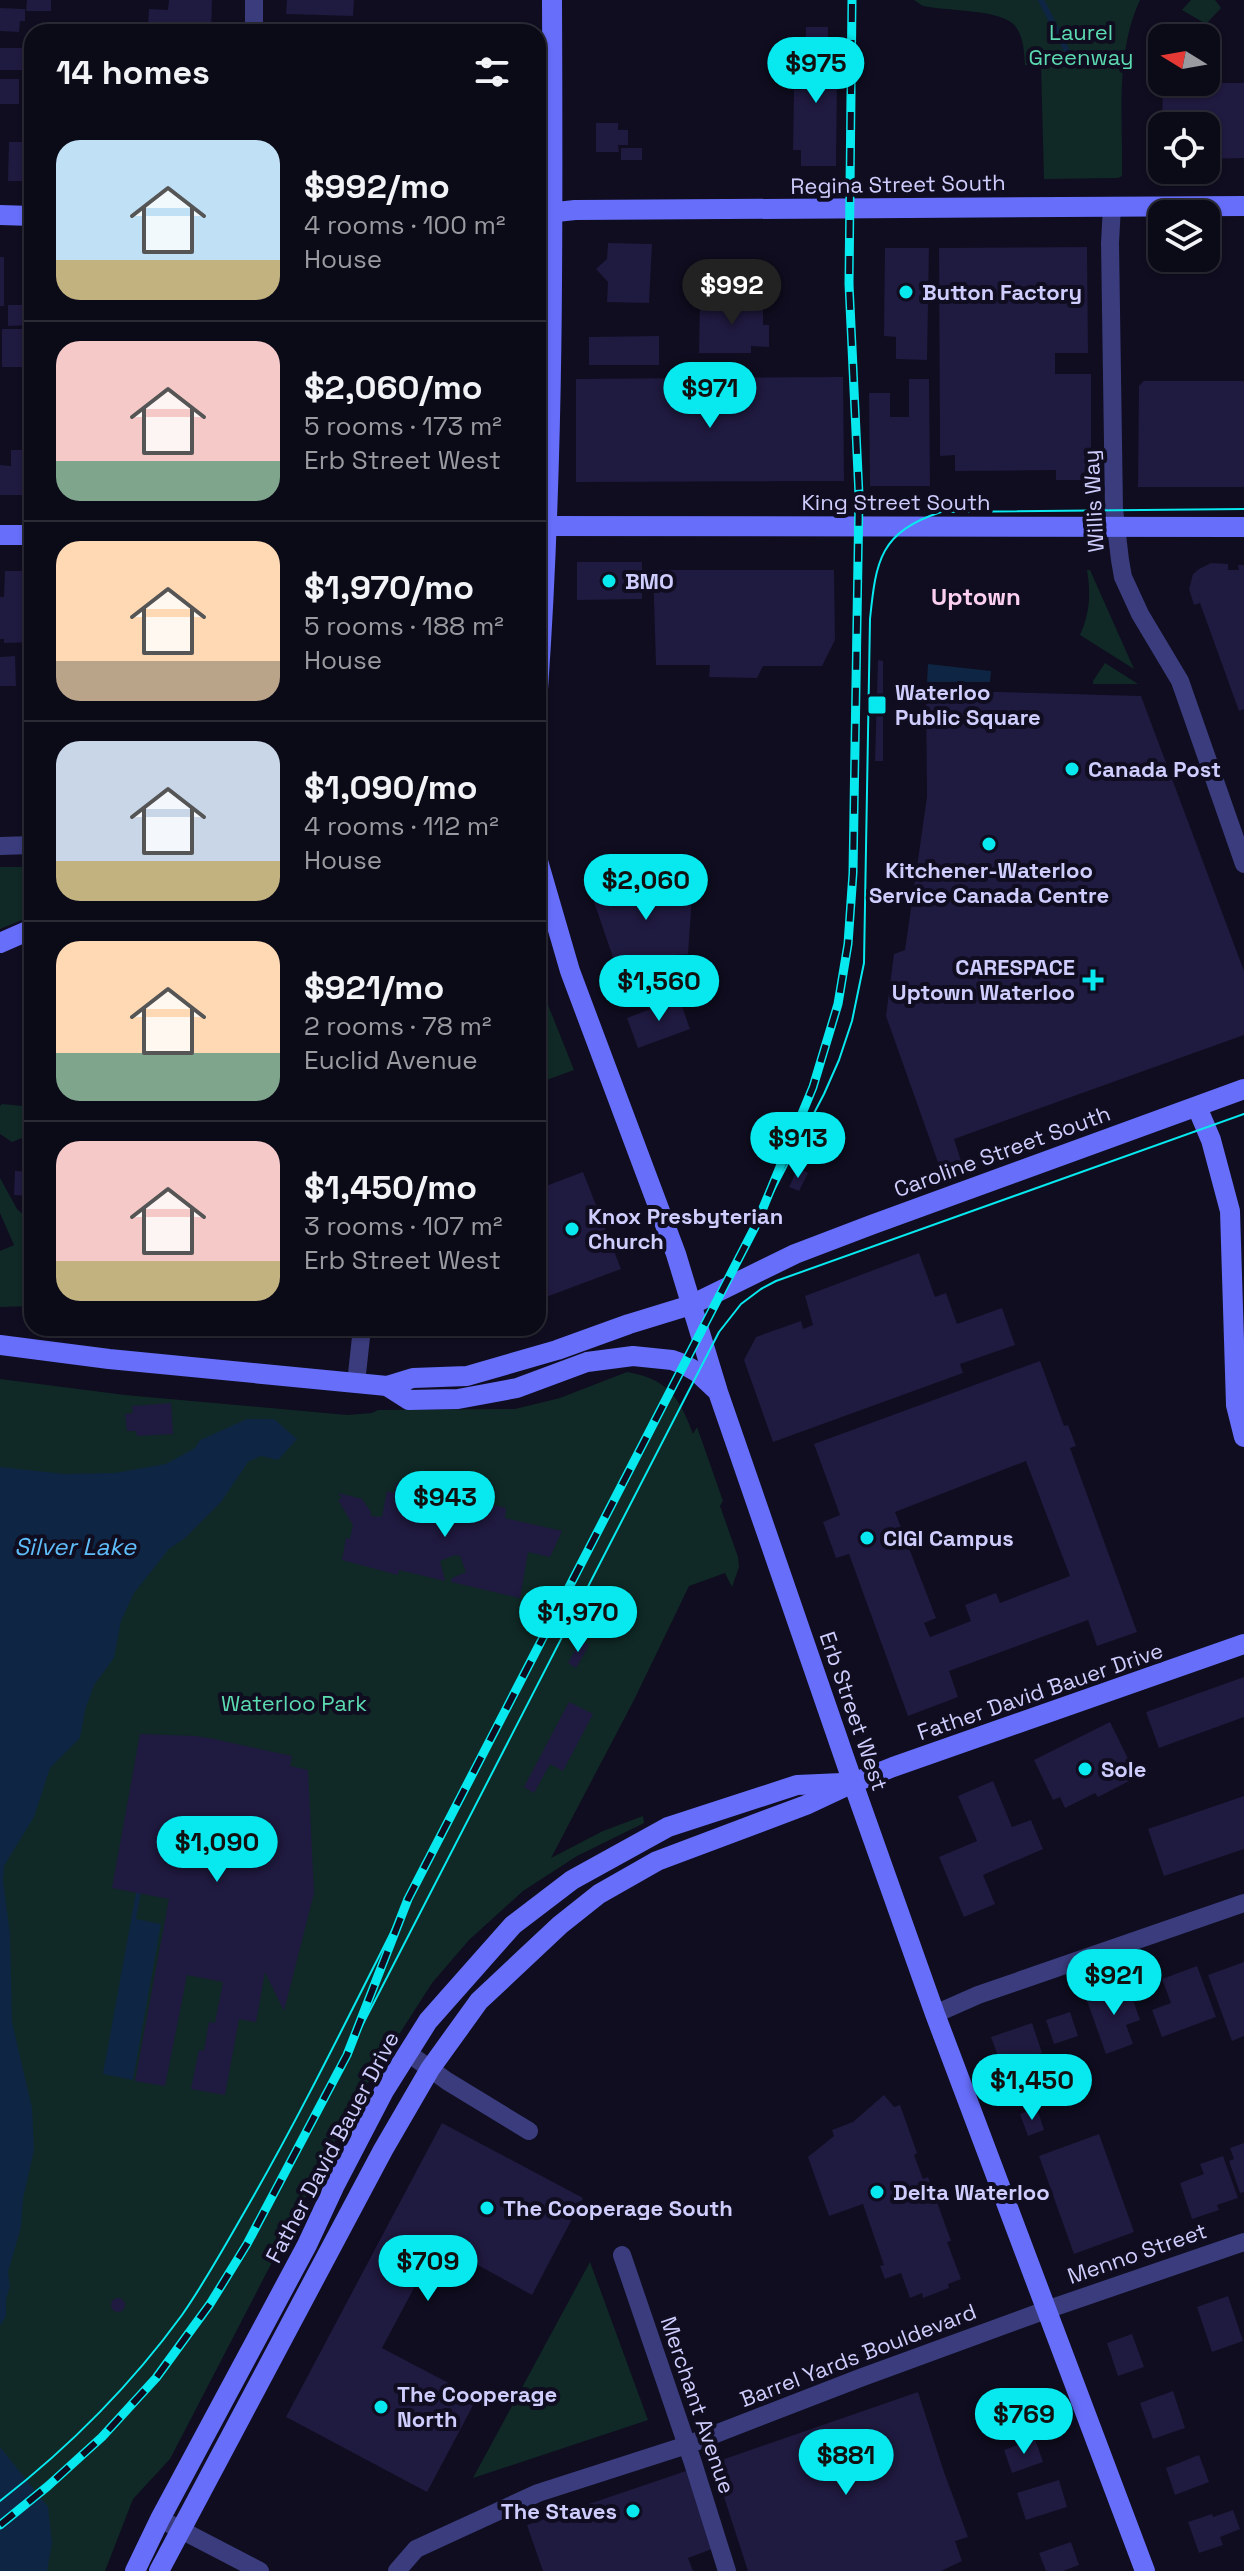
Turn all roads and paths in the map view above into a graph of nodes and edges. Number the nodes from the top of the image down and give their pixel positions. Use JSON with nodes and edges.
{"nodes":[{"id":1,"x":254,"y":0,"type":"edge"},
{"id":2,"x":552,"y":0,"type":"edge"},
{"id":3,"x":254,"y":24,"type":"edge"},
{"id":4,"x":546,"y":183,"type":"edge"},
{"id":5,"x":1112,"y":206,"type":"junction"},
{"id":6,"x":1244,"y":206,"type":"edge"},
{"id":7,"x":546,"y":214,"type":"edge"},
{"id":8,"x":0,"y":215,"type":"edge"},
{"id":9,"x":24,"y":216,"type":"edge"},
{"id":10,"x":546,"y":526,"type":"edge"},
{"id":11,"x":1115,"y":527,"type":"junction"},
{"id":12,"x":1244,"y":527,"type":"edge"},
{"id":13,"x":0,"y":535,"type":"edge"},
{"id":14,"x":24,"y":535,"type":"edge"},
{"id":15,"x":24,"y":845,"type":"edge"},
{"id":16,"x":0,"y":846,"type":"edge"},
{"id":17,"x":1244,"y":864,"type":"edge"},
{"id":18,"x":546,"y":888,"type":"edge"},
{"id":19,"x":24,"y":932,"type":"edge"},
{"id":20,"x":0,"y":943,"type":"edge"},
{"id":21,"x":1244,"y":1089,"type":"edge"},
{"id":22,"x":1197,"y":1107,"type":"junction"},
{"id":23,"x":691,"y":1305,"type":"junction"},
{"id":24,"x":361,"y":1336,"type":"edge"},
{"id":25,"x":0,"y":1345,"type":"edge"},
{"id":26,"x":356,"y":1383,"type":"junction"},
{"id":27,"x":387,"y":1386,"type":"junction"},
{"id":28,"x":718,"y":1392,"type":"junction"},
{"id":29,"x":1244,"y":1437,"type":"edge"},
{"id":30,"x":1244,"y":1644,"type":"edge"},
{"id":31,"x":853,"y":1783,"type":"junction"},
{"id":32,"x":1244,"y":1903,"type":"edge"},
{"id":33,"x":935,"y":2014,"type":"junction"},
{"id":34,"x":408,"y":2053,"type":"junction"},
{"id":35,"x":430,"y":2069,"type":"junction"},
{"id":36,"x":529,"y":2131,"type":"dead end"},
{"id":37,"x":1244,"y":2242,"type":"edge"},
{"id":38,"x":622,"y":2255,"type":"dead end"},
{"id":39,"x":1046,"y":2310,"type":"junction"},
{"id":40,"x":687,"y":2445,"type":"junction"},
{"id":41,"x":160,"y":2519,"type":"junction"},
{"id":42,"x":180,"y":2530,"type":"junction"},
{"id":43,"x":135,"y":2571,"type":"edge"},
{"id":44,"x":159,"y":2571,"type":"edge"},
{"id":45,"x":260,"y":2571,"type":"edge"},
{"id":46,"x":397,"y":2571,"type":"edge"},
{"id":47,"x":727,"y":2571,"type":"edge"},
{"id":48,"x":1145,"y":2571,"type":"edge"}],
"edges":[{"from":1,"to":3,"type":"street"},
{"from":2,"to":4,"type":"street"},
{"from":5,"to":6,"type":"street","name":"Regina Street South"},
{"from":5,"to":7,"type":"street","name":"Regina Street South"},
{"from":5,"to":11,"type":"street","name":"Willis Way"},
{"from":8,"to":9,"type":"street"},
{"from":10,"to":11,"type":"street","name":"King Street South"},
{"from":11,"to":12,"type":"street","name":"King Street South"},
{"from":11,"to":17,"type":"street","name":"Willis Way"},
{"from":13,"to":14,"type":"street"},
{"from":15,"to":16,"type":"street"},
{"from":18,"to":23,"type":"street","name":"Erb Street West"},
{"from":19,"to":20,"type":"street"},
{"from":21,"to":22,"type":"street","name":"Caroline Street South"},
{"from":22,"to":23,"type":"street","name":"Caroline Street South"},
{"from":22,"to":29,"type":"street"},
{"from":23,"to":27,"type":"street","name":"Caroline Street South"},
{"from":23,"to":28,"type":"street","name":"Erb Street West"},
{"from":24,"to":26,"type":"street"},
{"from":25,"to":26,"type":"street"},
{"from":26,"to":27,"type":"street"},
{"from":27,"to":28,"type":"street"},
{"from":28,"to":31,"type":"street","name":"Erb Street West"},
{"from":30,"to":31,"type":"street","name":"Father David Bauer Drive"},
{"from":31,"to":33,"type":"street","name":"Erb Street West"},
{"from":31,"to":34,"type":"street","name":"Father David Bauer Drive"},
{"from":31,"to":35,"type":"street","name":"Father David Bauer Drive"},
{"from":32,"to":33,"type":"street"},
{"from":33,"to":39,"type":"street","name":"Erb Street West"},
{"from":34,"to":35,"type":"street"},
{"from":34,"to":41,"type":"street","name":"Father David Bauer Drive"},
{"from":35,"to":36,"type":"street"},
{"from":35,"to":42,"type":"street","name":"Father David Bauer Drive"},
{"from":37,"to":39,"type":"street","name":"Menno Street"},
{"from":38,"to":40,"type":"street","name":"Merchant Avenue"},
{"from":39,"to":40,"type":"street","name":"Barrel Yards Bouldevard"},
{"from":39,"to":48,"type":"street","name":"Erb Street West"},
{"from":40,"to":46,"type":"street","name":"Barrel Yards Bouldevard"},
{"from":40,"to":47,"type":"street","name":"Merchant Avenue"},
{"from":41,"to":42,"type":"street"},
{"from":41,"to":43,"type":"street","name":"Father David Bauer Drive"},
{"from":42,"to":44,"type":"street","name":"Father David Bauer Drive"},
{"from":42,"to":45,"type":"street"}]}
